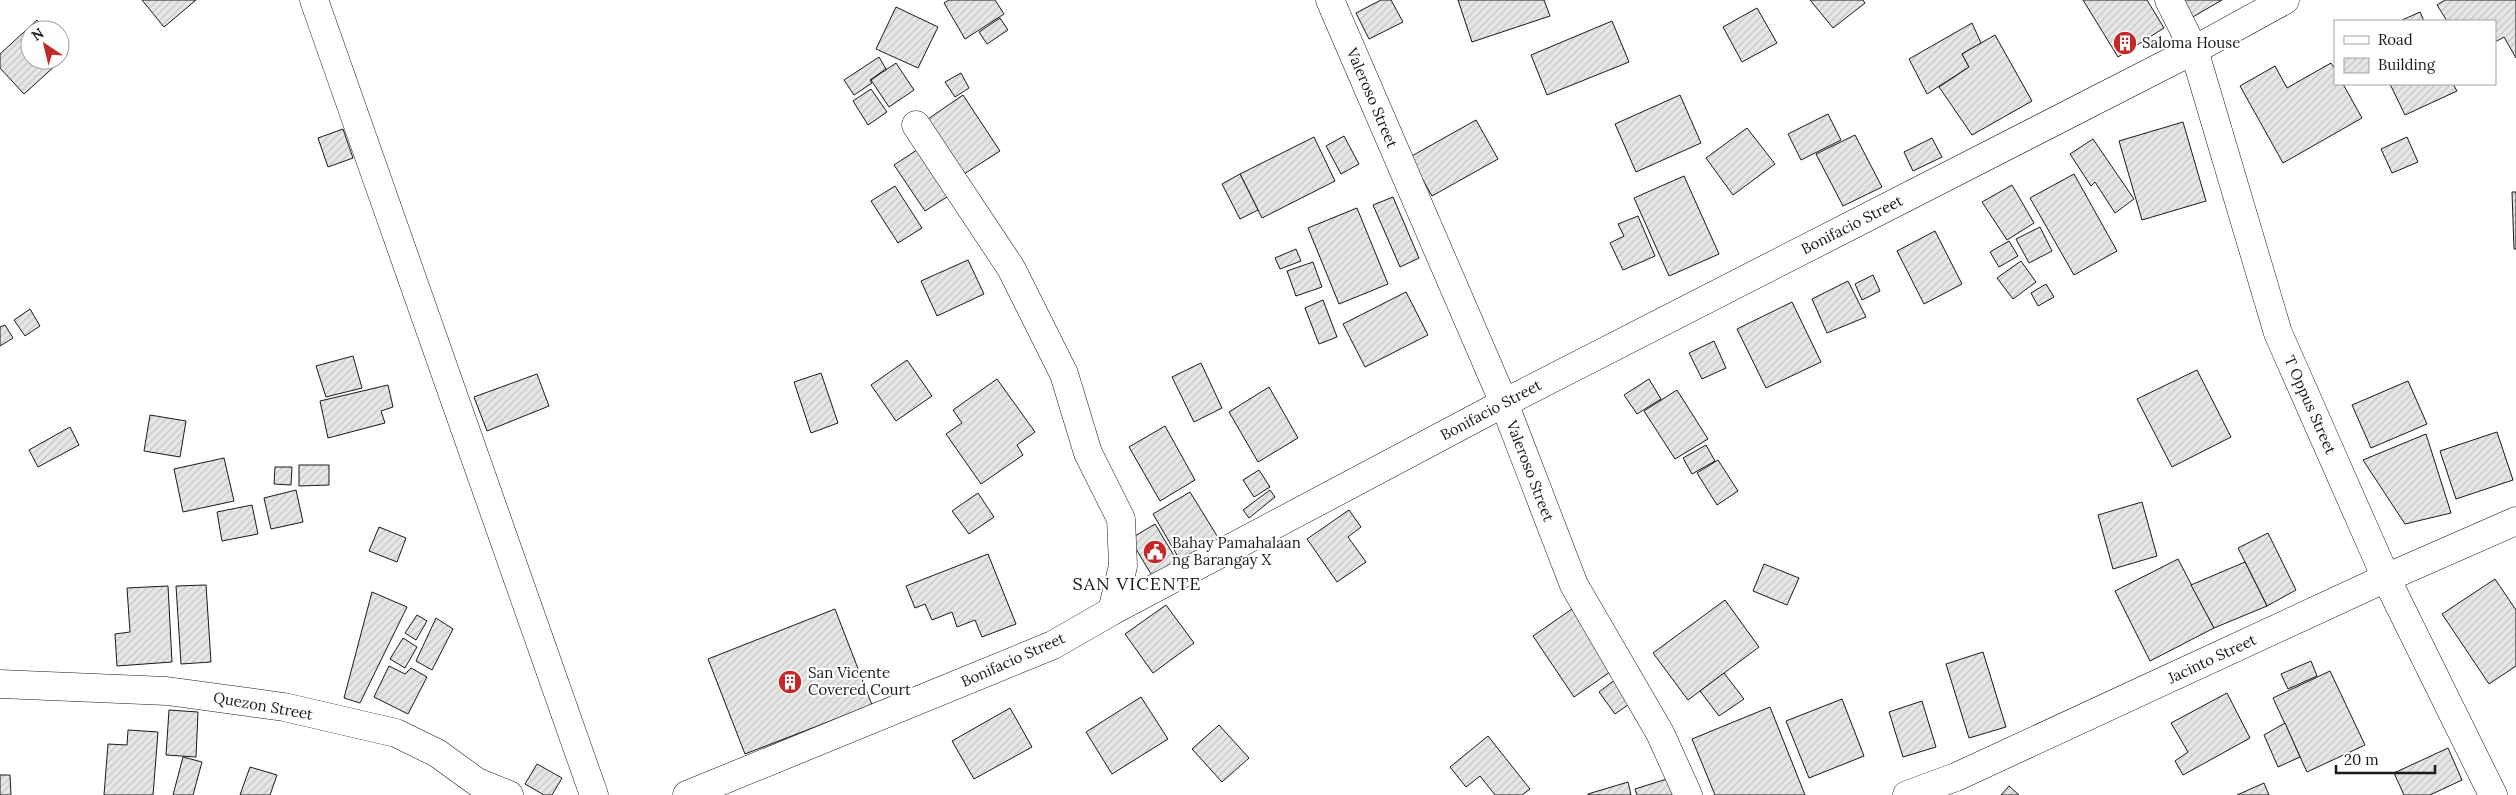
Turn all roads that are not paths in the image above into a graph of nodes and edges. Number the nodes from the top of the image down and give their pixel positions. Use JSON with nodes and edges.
{"nodes":[{"id":1,"x":314,"y":0,"type":"edge"},
{"id":2,"x":1330,"y":0,"type":"edge"},
{"id":3,"x":2169,"y":0,"type":"edge"},
{"id":4,"x":2285,"y":0,"type":"edge"},
{"id":5,"x":2194,"y":50,"type":"junction"},
{"id":6,"x":916,"y":125,"type":"dead end"},
{"id":7,"x":1504,"y":403,"type":"junction"},
{"id":8,"x":2516,"y":521,"type":"edge"},
{"id":9,"x":2386,"y":578,"type":"junction"},
{"id":10,"x":1112,"y":611,"type":"junction"},
{"id":11,"x":0,"y":684,"type":"edge"},
{"id":12,"x":509,"y":795,"type":"edge"},
{"id":13,"x":594,"y":795,"type":"edge"},
{"id":14,"x":687,"y":795,"type":"edge"},
{"id":15,"x":1688,"y":795,"type":"edge"},
{"id":16,"x":1907,"y":795,"type":"edge"},
{"id":17,"x":2493,"y":795,"type":"edge"}],
"edges":[{"from":1,"to":13,"type":"street"},
{"from":2,"to":7,"type":"street","name":"Valeroso Street"},
{"from":3,"to":5,"type":"street","name":"T Oppus Street"},
{"from":4,"to":5,"type":"street","name":"Bonifacio Street"},
{"from":5,"to":7,"type":"street","name":"Bonifacio Street"},
{"from":5,"to":9,"type":"street","name":"T Oppus Street"},
{"from":6,"to":10,"type":"street"},
{"from":7,"to":10,"type":"street","name":"Bonifacio Street"},
{"from":7,"to":15,"type":"street","name":"Valeroso Street"},
{"from":8,"to":9,"type":"street","name":"Jacinto Street"},
{"from":9,"to":16,"type":"street","name":"Jacinto Street"},
{"from":9,"to":17,"type":"street","name":"T Oppus Street"},
{"from":10,"to":14,"type":"street","name":"Bonifacio Street"},
{"from":11,"to":12,"type":"street","name":"Quezon Street"}]}
